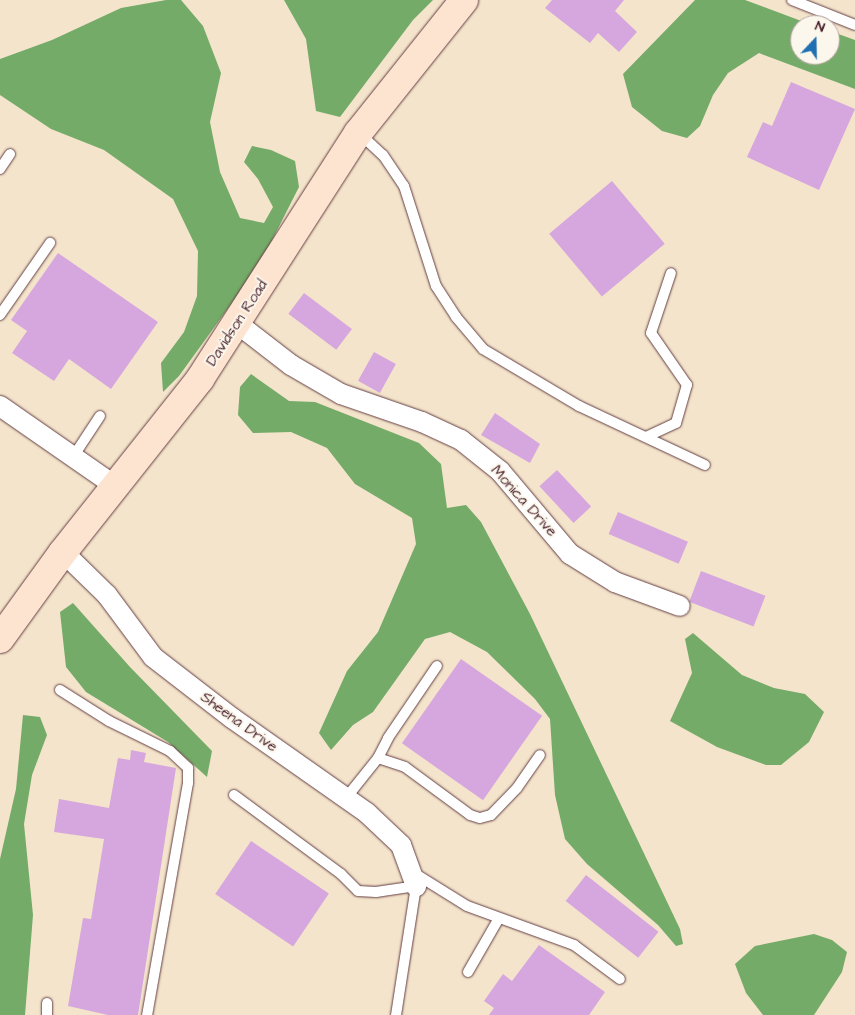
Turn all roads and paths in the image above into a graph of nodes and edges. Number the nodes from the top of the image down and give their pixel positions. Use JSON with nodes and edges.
{"nodes":[{"id":1,"x":464,"y":0,"type":"edge"},
{"id":2,"x":792,"y":0,"type":"edge"},
{"id":3,"x":855,"y":24,"type":"edge"},
{"id":4,"x":358,"y":133,"type":"junction"},
{"id":5,"x":10,"y":154,"type":"dead end"},
{"id":6,"x":0,"y":169,"type":"edge"},
{"id":7,"x":50,"y":243,"type":"dead end"},
{"id":8,"x":671,"y":273,"type":"dead end"},
{"id":9,"x":0,"y":314,"type":"edge"},
{"id":10,"x":238,"y":324,"type":"junction"},
{"id":11,"x":0,"y":406,"type":"edge"},
{"id":12,"x":100,"y":416,"type":"dead end"},
{"id":13,"x":646,"y":437,"type":"junction"},
{"id":14,"x":73,"y":457,"type":"junction"},
{"id":15,"x":705,"y":465,"type":"dead end"},
{"id":16,"x":115,"y":486,"type":"junction"},
{"id":17,"x":63,"y":552,"type":"junction"},
{"id":18,"x":680,"y":606,"type":"dead end"},
{"id":19,"x":0,"y":639,"type":"edge"},
{"id":20,"x":437,"y":666,"type":"dead end"},
{"id":21,"x":60,"y":690,"type":"dead end"},
{"id":22,"x":540,"y":755,"type":"dead end"},
{"id":23,"x":378,"y":758,"type":"junction"},
{"id":24,"x":234,"y":795,"type":"dead end"},
{"id":25,"x":346,"y":798,"type":"junction"},
{"id":26,"x":414,"y":879,"type":"junction"},
{"id":27,"x":499,"y":918,"type":"junction"},
{"id":28,"x":468,"y":972,"type":"dead end"},
{"id":29,"x":620,"y":980,"type":"dead end"},
{"id":30,"x":46,"y":1003,"type":"dead end"},
{"id":31,"x":47,"y":1015,"type":"edge"},
{"id":32,"x":147,"y":1015,"type":"edge"},
{"id":33,"x":396,"y":1015,"type":"edge"}],
"edges":[{"from":1,"to":4,"type":"street","name":"Davidson Road"},
{"from":2,"to":3,"type":"lane"},
{"from":4,"to":10,"type":"street","name":"Davidson Road"},
{"from":4,"to":13,"type":"lane"},
{"from":5,"to":6,"type":"lane"},
{"from":7,"to":9,"type":"lane"},
{"from":8,"to":13,"type":"lane"},
{"from":10,"to":16,"type":"street","name":"Davidson Road"},
{"from":10,"to":18,"type":"street","name":"Monica Drive"},
{"from":11,"to":14,"type":"street"},
{"from":12,"to":14,"type":"lane"},
{"from":13,"to":15,"type":"lane"},
{"from":14,"to":16,"type":"street"},
{"from":16,"to":17,"type":"street","name":"Davidson Road"},
{"from":17,"to":19,"type":"street","name":"Davidson Road"},
{"from":17,"to":25,"type":"street","name":"Sheena Drive"},
{"from":20,"to":23,"type":"lane"},
{"from":21,"to":32,"type":"lane"},
{"from":22,"to":23,"type":"lane"},
{"from":23,"to":25,"type":"lane"},
{"from":24,"to":26,"type":"lane"},
{"from":25,"to":26,"type":"street","name":"Sheena Drive"},
{"from":26,"to":27,"type":"lane"},
{"from":26,"to":33,"type":"lane"},
{"from":27,"to":28,"type":"lane"},
{"from":27,"to":29,"type":"lane"},
{"from":30,"to":31,"type":"lane"}]}
